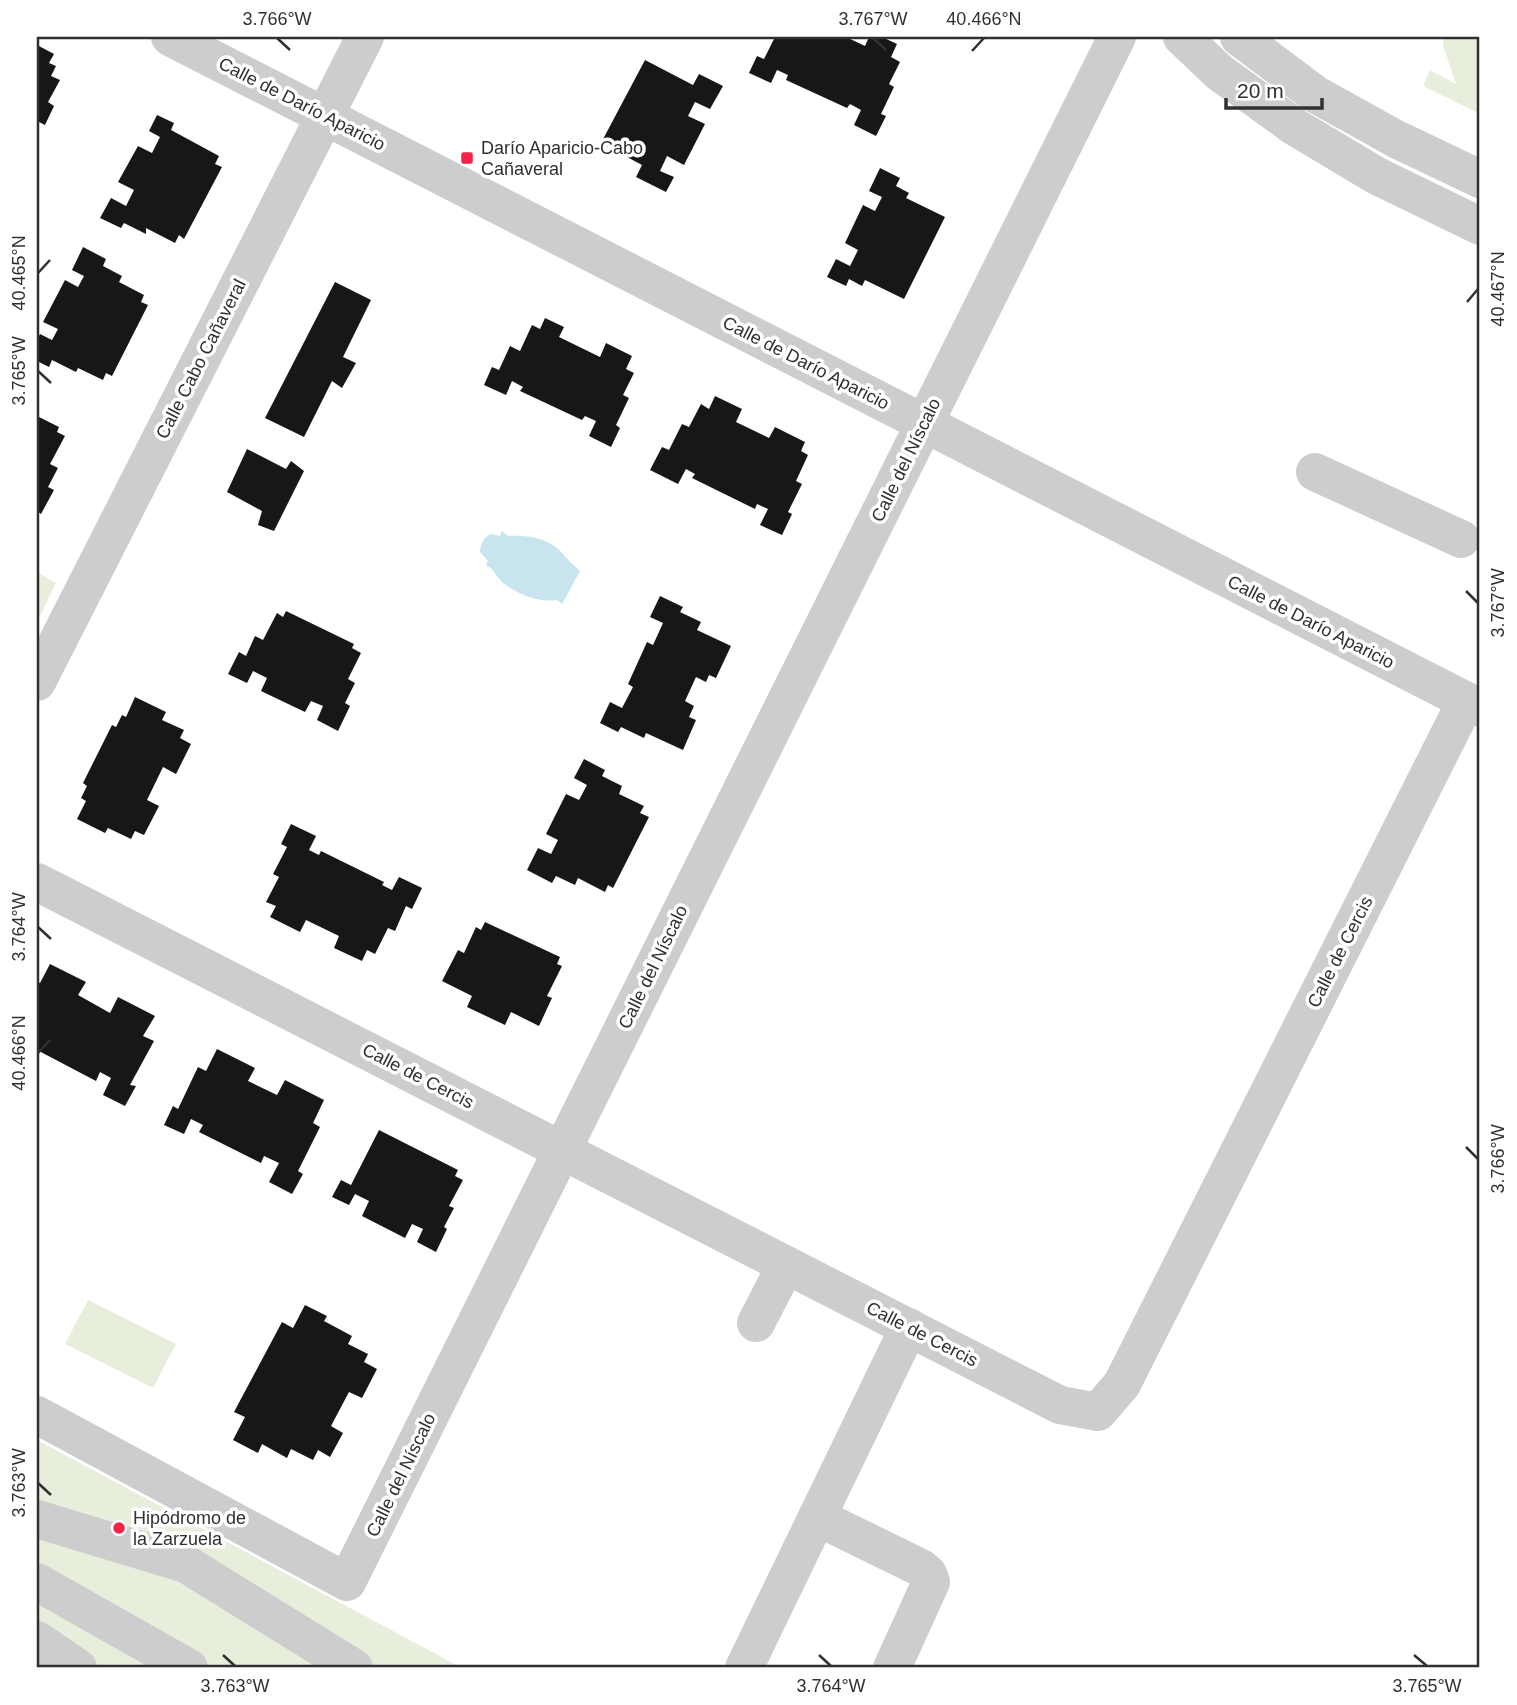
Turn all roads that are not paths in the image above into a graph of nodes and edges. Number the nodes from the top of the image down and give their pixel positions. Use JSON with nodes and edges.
{"nodes":[{"id":1,"x":170,"y":37,"type":"edge"},
{"id":2,"x":365,"y":37,"type":"edge"},
{"id":3,"x":1117,"y":37,"type":"edge"},
{"id":4,"x":1182,"y":37,"type":"edge"},
{"id":5,"x":1239,"y":37,"type":"edge"},
{"id":6,"x":325,"y":116,"type":"junction"},
{"id":7,"x":1480,"y":179,"type":"edge"},
{"id":8,"x":1480,"y":226,"type":"edge"},
{"id":9,"x":924,"y":424,"type":"junction"},
{"id":10,"x":1315,"y":472,"type":"dead end"},
{"id":11,"x":1461,"y":539,"type":"dead end"},
{"id":12,"x":37,"y":682,"type":"edge"},
{"id":13,"x":1473,"y":705,"type":"edge"},
{"id":14,"x":37,"y":882,"type":"edge"},
{"id":15,"x":562,"y":1150,"type":"junction"},
{"id":16,"x":786,"y":1265,"type":"junction"},
{"id":17,"x":756,"y":1323,"type":"dead end"},
{"id":18,"x":909,"y":1327,"type":"junction"},
{"id":19,"x":37,"y":1415,"type":"edge"},
{"id":20,"x":817,"y":1517,"type":"junction"},
{"id":21,"x":37,"y":1519,"type":"edge"},
{"id":22,"x":37,"y":1582,"type":"edge"},
{"id":23,"x":37,"y":1640,"type":"edge"},
{"id":24,"x":78,"y":1668,"type":"edge"},
{"id":25,"x":189,"y":1668,"type":"edge"},
{"id":26,"x":354,"y":1668,"type":"edge"},
{"id":27,"x":744,"y":1668,"type":"edge"},
{"id":28,"x":892,"y":1668,"type":"edge"}],
"edges":[{"from":1,"to":6,"type":"street","name":"Calle de Darío Aparicio"},
{"from":2,"to":6,"type":"street","name":"Calle Cabo Cañaveral"},
{"from":3,"to":9,"type":"street","name":"Calle del Níscalo"},
{"from":4,"to":8,"type":"street"},
{"from":5,"to":7,"type":"street"},
{"from":6,"to":9,"type":"street","name":"Calle de Darío Aparicio"},
{"from":6,"to":12,"type":"street","name":"Calle Cabo Cañaveral"},
{"from":9,"to":13,"type":"street","name":"Calle de Darío Aparicio"},
{"from":9,"to":15,"type":"street","name":"Calle del Níscalo"},
{"from":10,"to":11,"type":"street"},
{"from":13,"to":18,"type":"street","name":"Calle de Cercis"},
{"from":14,"to":15,"type":"street","name":"Calle de Cercis"},
{"from":15,"to":16,"type":"street","name":"Calle de Cercis"},
{"from":15,"to":19,"type":"street","name":"Calle del Níscalo"},
{"from":16,"to":17,"type":"street"},
{"from":16,"to":18,"type":"street","name":"Calle de Cercis"},
{"from":18,"to":20,"type":"street"},
{"from":20,"to":27,"type":"street"},
{"from":20,"to":28,"type":"street"},
{"from":21,"to":26,"type":"street"},
{"from":22,"to":25,"type":"street"},
{"from":23,"to":24,"type":"street"}]}
